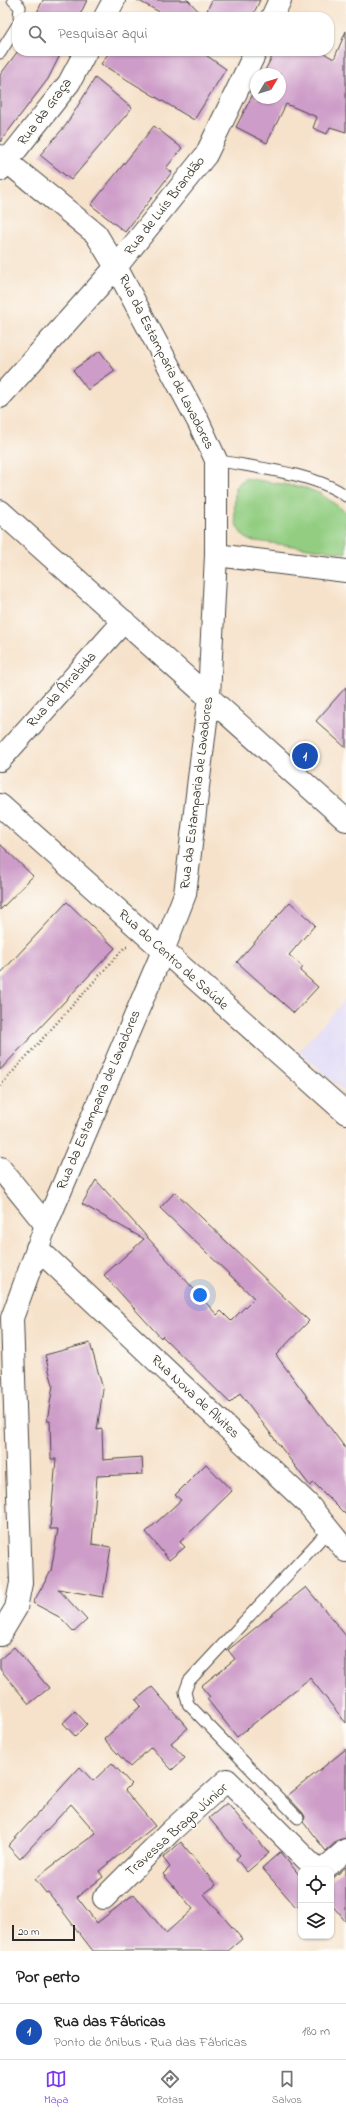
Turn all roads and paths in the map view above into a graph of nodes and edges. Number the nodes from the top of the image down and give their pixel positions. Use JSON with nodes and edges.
{"nodes":[{"id":1,"x":13,"y":0,"type":"edge"},
{"id":2,"x":114,"y":0,"type":"edge"},
{"id":3,"x":280,"y":0,"type":"edge"},
{"id":4,"x":20,"y":12,"type":"edge"},
{"id":5,"x":107,"y":12,"type":"edge"},
{"id":6,"x":274,"y":12,"type":"edge"},
{"id":7,"x":12,"y":34,"type":"edge"},
{"id":8,"x":0,"y":53,"type":"edge"},
{"id":9,"x":83,"y":56,"type":"edge"},
{"id":10,"x":254,"y":56,"type":"edge"},
{"id":11,"x":2,"y":163,"type":"edge"},
{"id":12,"x":116,"y":267,"type":"junction"},
{"id":13,"x":0,"y":397,"type":"edge"},
{"id":14,"x":216,"y":460,"type":"junction"},
{"id":15,"x":346,"y":496,"type":"edge"},
{"id":16,"x":0,"y":511,"type":"edge"},
{"id":17,"x":216,"y":555,"type":"junction"},
{"id":18,"x":346,"y":571,"type":"edge"},
{"id":19,"x":124,"y":621,"type":"junction"},
{"id":20,"x":209,"y":696,"type":"junction"},
{"id":21,"x":0,"y":760,"type":"edge"},
{"id":22,"x":0,"y":806,"type":"edge"},
{"id":23,"x":346,"y":820,"type":"edge"},
{"id":24,"x":163,"y":951,"type":"junction"},
{"id":25,"x":0,"y":1086,"type":"edge"},
{"id":26,"x":346,"y":1113,"type":"edge"},
{"id":27,"x":0,"y":1168,"type":"edge"},
{"id":28,"x":46,"y":1225,"type":"junction"},
{"id":29,"x":37,"y":1248,"type":"junction"},
{"id":30,"x":6,"y":1318,"type":"edge"},
{"id":31,"x":329,"y":1530,"type":"junction"},
{"id":32,"x":346,"y":1551,"type":"edge"},
{"id":33,"x":0,"y":1635,"type":"edge"},
{"id":34,"x":298,"y":1818,"type":"dead end"},
{"id":35,"x":346,"y":1850,"type":"edge"},
{"id":36,"x":314,"y":1867,"type":"edge"},
{"id":37,"x":326,"y":1867,"type":"edge"},
{"id":38,"x":104,"y":1898,"type":"dead end"}],
"edges":[{"from":1,"to":4,"type":"lane"},
{"from":2,"to":5,"type":"street"},
{"from":3,"to":6,"type":"street"},
{"from":7,"to":8,"type":"lane"},
{"from":9,"to":11,"type":"street","name":"Rua da Graça"},
{"from":10,"to":12,"type":"street","name":"Rua de Luís Brandão"},
{"from":11,"to":12,"type":"street","name":"Rua da Estamparia de Lavadores"},
{"from":12,"to":13,"type":"street","name":"Rua de Luís Brandão"},
{"from":12,"to":14,"type":"street","name":"Rua da Estamparia de Lavadores"},
{"from":14,"to":15,"type":"lane"},
{"from":14,"to":17,"type":"street","name":"Rua da Estamparia de Lavadores"},
{"from":16,"to":19,"type":"street"},
{"from":17,"to":18,"type":"street"},
{"from":17,"to":20,"type":"street","name":"Rua da Estamparia de Lavadores"},
{"from":19,"to":20,"type":"street"},
{"from":19,"to":21,"type":"street","name":"Rua da Árrabida"},
{"from":20,"to":23,"type":"street"},
{"from":20,"to":24,"type":"street","name":"Rua da Estamparia de Lavadores"},
{"from":22,"to":24,"type":"street","name":"Rua do Centro de Saúde"},
{"from":24,"to":25,"type":"path"},
{"from":24,"to":26,"type":"street","name":"Rua do Centro de Saúde"},
{"from":24,"to":28,"type":"street","name":"Rua da Estamparia de Lavadores"},
{"from":27,"to":28,"type":"street"},
{"from":28,"to":29,"type":"street","name":"Rua da Estamparia de Lavadores"},
{"from":29,"to":30,"type":"street","name":"Rua da Estamparia de Lavadores"},
{"from":29,"to":31,"type":"street","name":"Rua Nova de Alvites"},
{"from":30,"to":33,"type":"street","name":"Rua da Estamparia de Lavadores"},
{"from":31,"to":32,"type":"street","name":"Rua Nova de Alvites"},
{"from":31,"to":34,"type":"lane"},
{"from":35,"to":37,"type":"street"},
{"from":36,"to":38,"type":"street","name":"Travessa Braga Júnior"}]}
